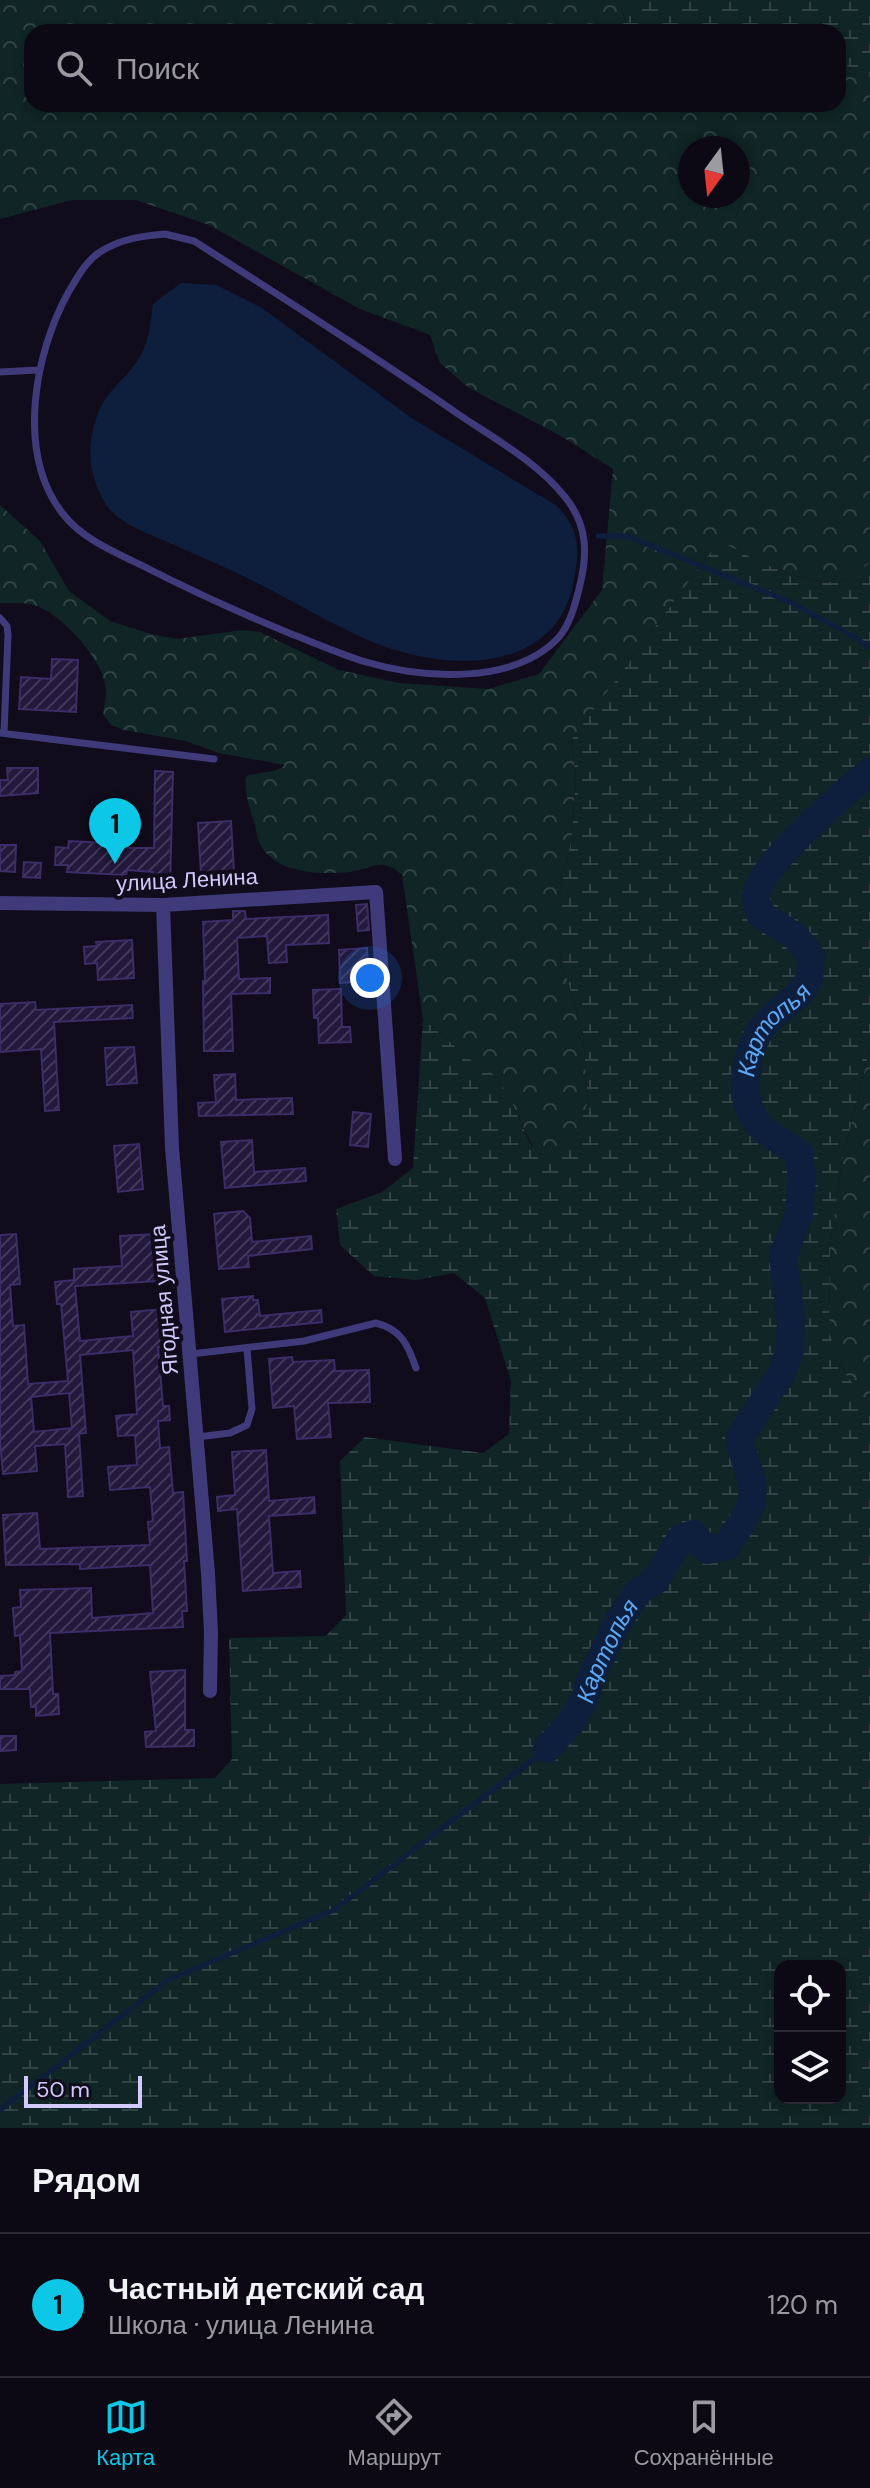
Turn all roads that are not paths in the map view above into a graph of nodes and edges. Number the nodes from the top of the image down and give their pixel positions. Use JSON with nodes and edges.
{"nodes":[{"id":1,"x":38,"y":370,"type":"junction"},
{"id":2,"x":0,"y":372,"type":"edge"},
{"id":3,"x":0,"y":618,"type":"edge"},
{"id":4,"x":2,"y":733,"type":"edge"},
{"id":5,"x":214,"y":759,"type":"dead end"},
{"id":6,"x":0,"y":903,"type":"edge"},
{"id":7,"x":163,"y":905,"type":"junction"},
{"id":8,"x":395,"y":1159,"type":"dead end"},
{"id":9,"x":247,"y":1349,"type":"junction"},
{"id":10,"x":191,"y":1354,"type":"junction"},
{"id":11,"x":416,"y":1368,"type":"dead end"},
{"id":12,"x":197,"y":1437,"type":"junction"},
{"id":13,"x":210,"y":1691,"type":"dead end"}],
"edges":[{"from":1,"to":1,"type":"lane"},
{"from":1,"to":2,"type":"lane"},
{"from":3,"to":4,"type":"lane"},
{"from":4,"to":5,"type":"lane"},
{"from":6,"to":7,"type":"street","name":"улица Ленина"},
{"from":7,"to":8,"type":"street","name":"улица Ленина"},
{"from":7,"to":10,"type":"street","name":"Ягодная улица"},
{"from":9,"to":10,"type":"lane"},
{"from":9,"to":11,"type":"lane"},
{"from":9,"to":12,"type":"lane"},
{"from":10,"to":12,"type":"street","name":"Ягодная улица"},
{"from":12,"to":13,"type":"street","name":"Ягодная улица"}]}
